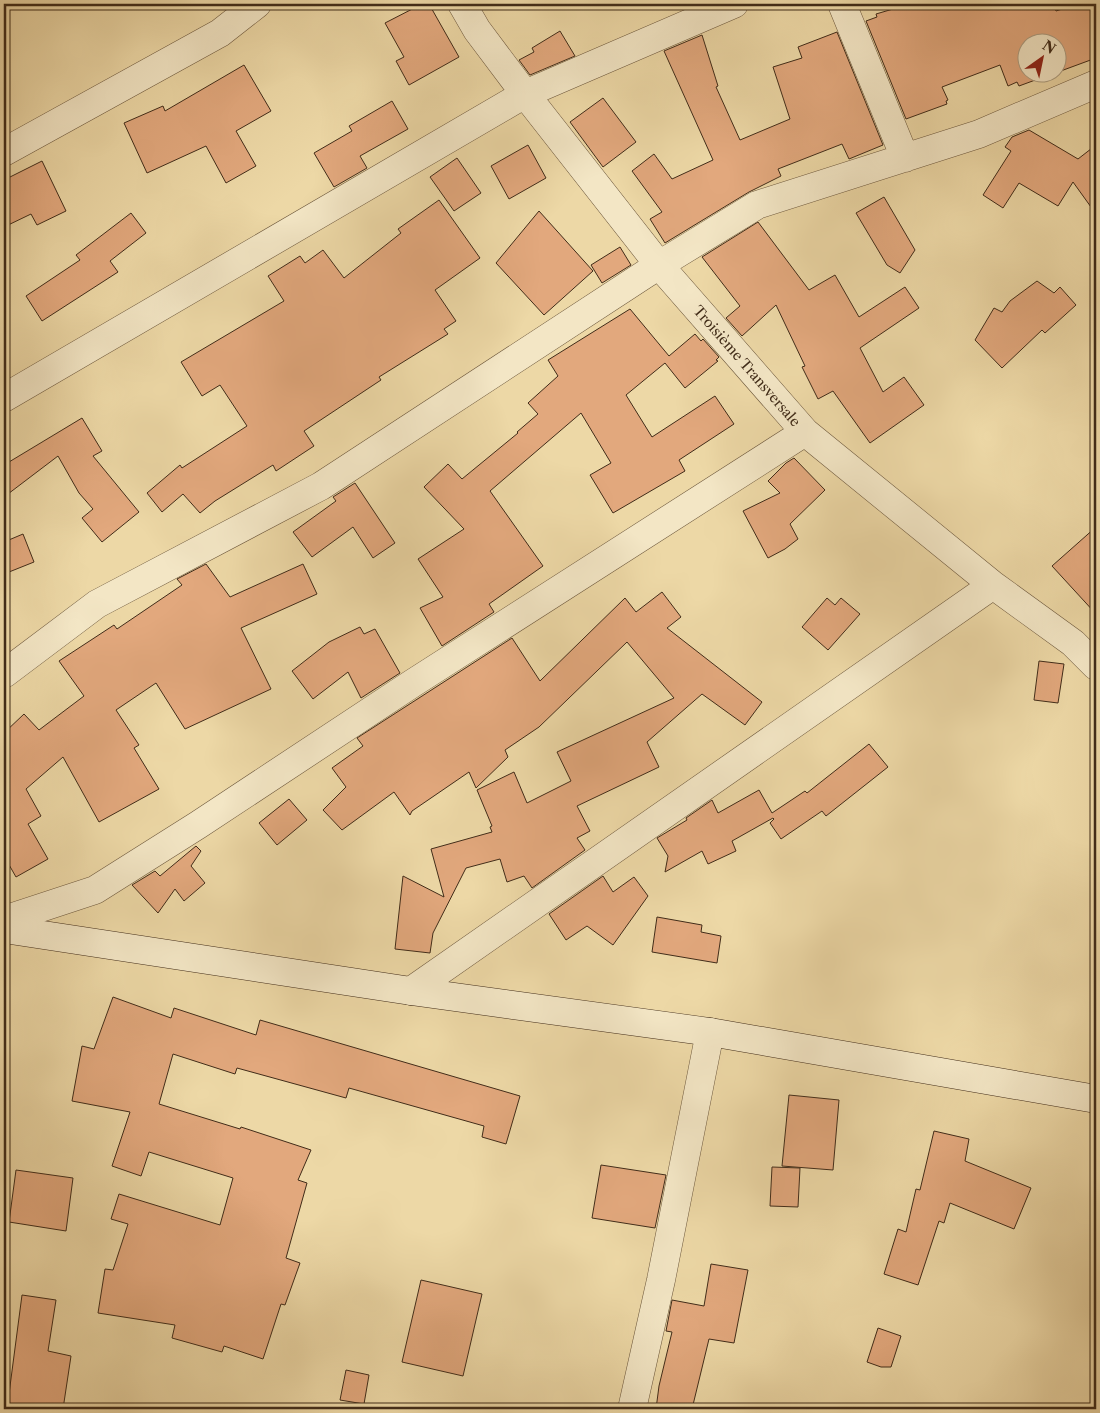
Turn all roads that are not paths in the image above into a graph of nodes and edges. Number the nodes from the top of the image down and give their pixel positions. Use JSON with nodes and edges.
{"nodes":[{"id":1,"x":257,"y":4,"type":"edge"},
{"id":2,"x":462,"y":4,"type":"edge"},
{"id":3,"x":734,"y":4,"type":"edge"},
{"id":4,"x":842,"y":4,"type":"edge"},
{"id":5,"x":1096,"y":84,"type":"edge"},
{"id":6,"x":525,"y":94,"type":"junction"},
{"id":7,"x":4,"y":152,"type":"edge"},
{"id":8,"x":905,"y":158,"type":"junction"},
{"id":9,"x":659,"y":265,"type":"junction"},
{"id":10,"x":4,"y":398,"type":"edge"},
{"id":11,"x":805,"y":432,"type":"junction"},
{"id":12,"x":993,"y":585,"type":"junction"},
{"id":13,"x":1085,"y":644,"type":"edge"},
{"id":14,"x":1096,"y":666,"type":"edge"},
{"id":15,"x":4,"y":674,"type":"edge"},
{"id":16,"x":4,"y":920,"type":"edge"},
{"id":17,"x":4,"y":929,"type":"edge"},
{"id":18,"x":411,"y":991,"type":"junction"},
{"id":19,"x":710,"y":1032,"type":"junction"},
{"id":20,"x":1096,"y":1099,"type":"edge"},
{"id":21,"x":632,"y":1409,"type":"edge"}],
"edges":[{"from":1,"to":7,"type":"street"},
{"from":2,"to":6,"type":"street","name":"Troisième Transversale"},
{"from":3,"to":6,"type":"street"},
{"from":4,"to":8,"type":"street"},
{"from":5,"to":8,"type":"street"},
{"from":6,"to":9,"type":"street","name":"Troisième Transversale"},
{"from":6,"to":10,"type":"street"},
{"from":8,"to":9,"type":"street"},
{"from":9,"to":11,"type":"street","name":"Troisième Transversale"},
{"from":9,"to":15,"type":"street"},
{"from":11,"to":12,"type":"street","name":"Troisième Transversale"},
{"from":11,"to":16,"type":"street"},
{"from":12,"to":13,"type":"street","name":"Troisième Transversale"},
{"from":12,"to":18,"type":"street"},
{"from":13,"to":14,"type":"street","name":"Troisième Transversale"},
{"from":17,"to":18,"type":"street"},
{"from":18,"to":19,"type":"street"},
{"from":19,"to":20,"type":"street"},
{"from":19,"to":21,"type":"street"}]}
